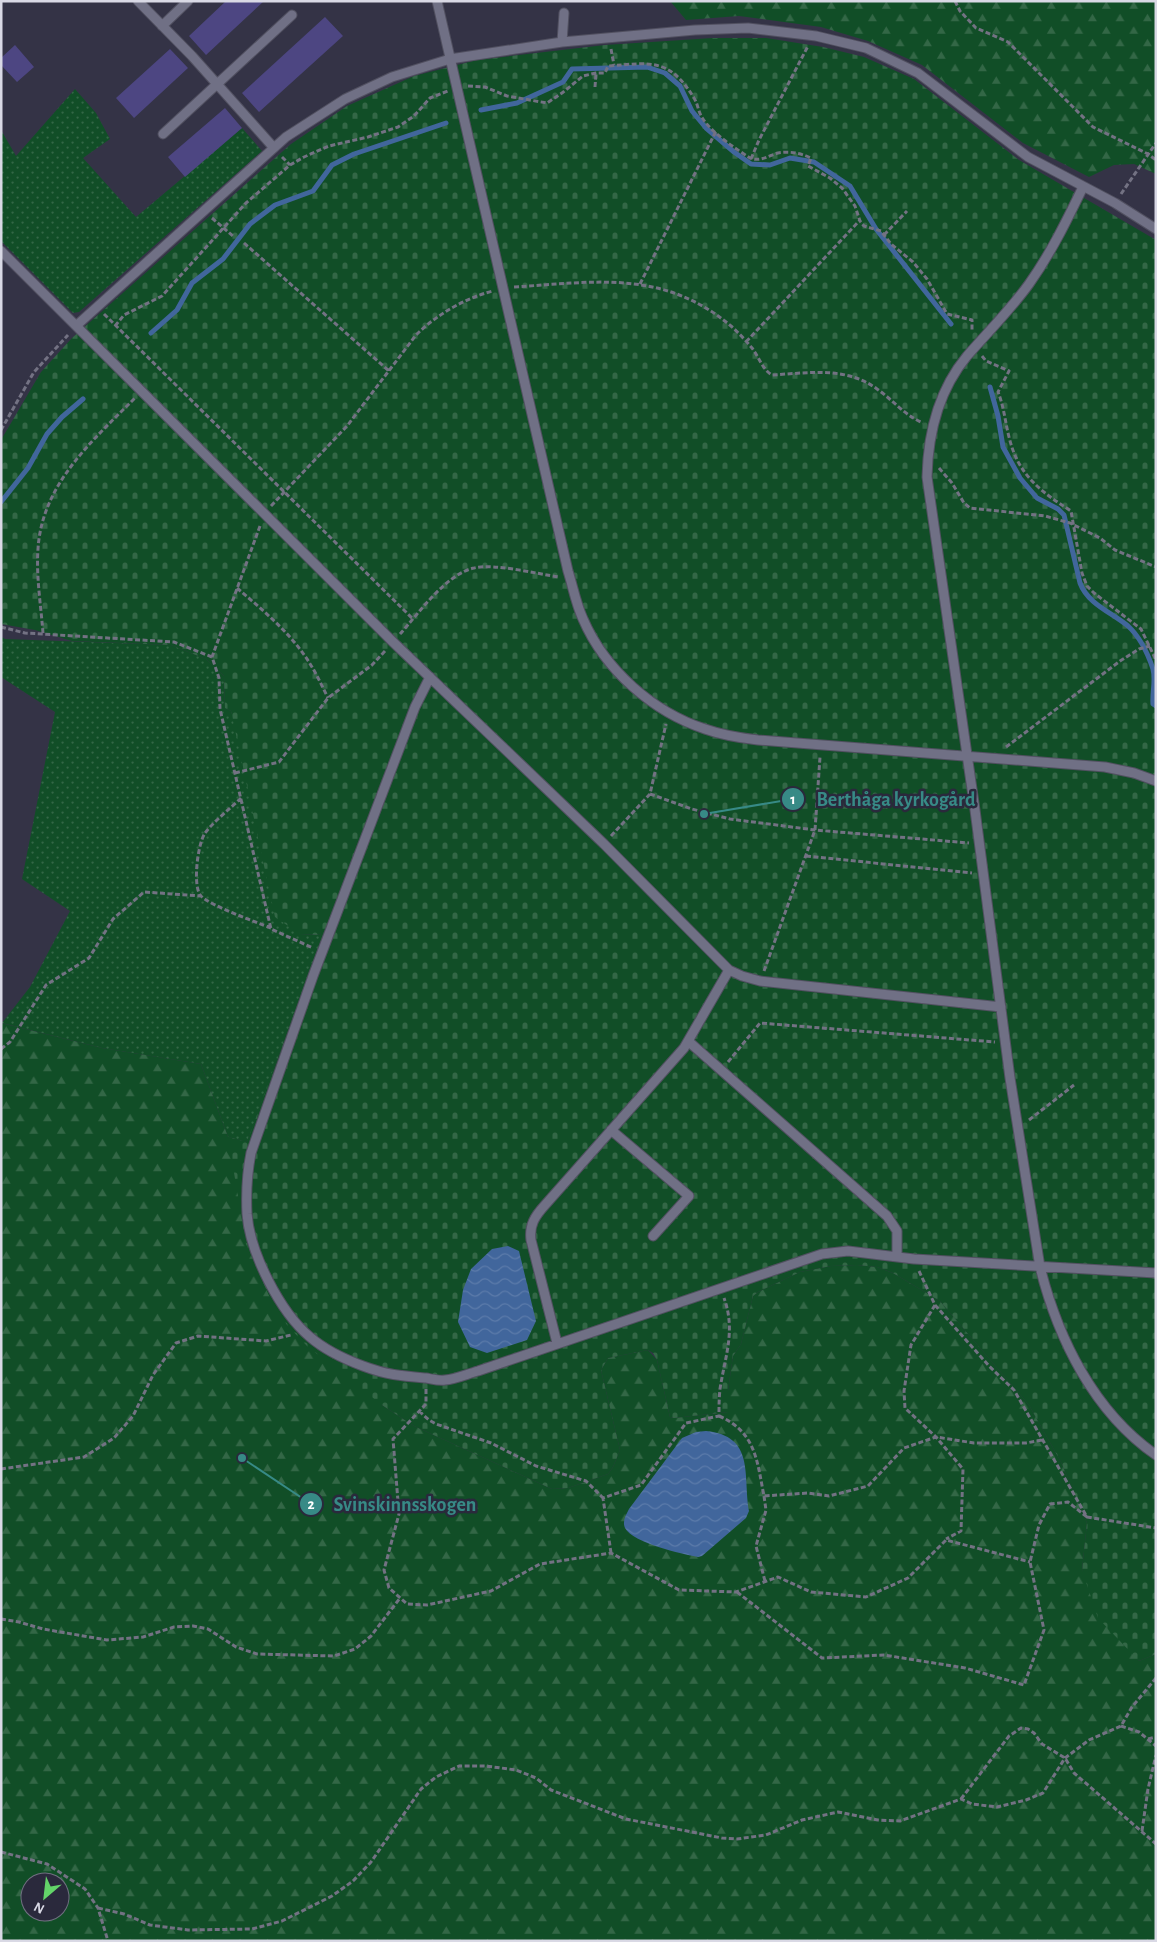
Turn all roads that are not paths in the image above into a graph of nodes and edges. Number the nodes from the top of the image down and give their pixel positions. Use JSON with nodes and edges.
{"nodes":[{"id":1,"x":138,"y":1,"type":"edge"},
{"id":2,"x":188,"y":1,"type":"edge"},
{"id":3,"x":437,"y":1,"type":"edge"},
{"id":4,"x":564,"y":12,"type":"dead end"},
{"id":5,"x":292,"y":15,"type":"dead end"},
{"id":6,"x":162,"y":26,"type":"junction"},
{"id":7,"x":562,"y":42,"type":"junction"},
{"id":8,"x":450,"y":59,"type":"junction"},
{"id":9,"x":217,"y":85,"type":"junction"},
{"id":10,"x":163,"y":134,"type":"dead end"},
{"id":11,"x":274,"y":148,"type":"junction"},
{"id":12,"x":1083,"y":187,"type":"junction"},
{"id":13,"x":1156,"y":229,"type":"edge"},
{"id":14,"x":1,"y":251,"type":"edge"},
{"id":15,"x":77,"y":325,"type":"junction"},
{"id":16,"x":430,"y":677,"type":"junction"},
{"id":17,"x":966,"y":756,"type":"junction"},
{"id":18,"x":1156,"y":780,"type":"edge"},
{"id":19,"x":729,"y":970,"type":"junction"},
{"id":20,"x":1001,"y":1007,"type":"junction"},
{"id":21,"x":688,"y":1042,"type":"junction"},
{"id":22,"x":611,"y":1130,"type":"junction"},
{"id":23,"x":654,"y":1236,"type":"dead end"},
{"id":24,"x":897,"y":1257,"type":"junction"},
{"id":25,"x":1040,"y":1267,"type":"junction"},
{"id":26,"x":1156,"y":1273,"type":"edge"},
{"id":27,"x":557,"y":1343,"type":"junction"},
{"id":28,"x":1156,"y":1455,"type":"edge"}],
"edges":[{"from":1,"to":6,"type":"lane"},
{"from":2,"to":6,"type":"lane"},
{"from":3,"to":8,"type":"lane"},
{"from":4,"to":7,"type":"lane"},
{"from":5,"to":9,"type":"lane"},
{"from":6,"to":9,"type":"lane"},
{"from":7,"to":8,"type":"lane"},
{"from":7,"to":12,"type":"lane"},
{"from":8,"to":11,"type":"lane"},
{"from":8,"to":17,"type":"lane"},
{"from":9,"to":10,"type":"lane"},
{"from":9,"to":11,"type":"lane"},
{"from":11,"to":15,"type":"lane"},
{"from":12,"to":13,"type":"lane"},
{"from":12,"to":17,"type":"lane"},
{"from":14,"to":15,"type":"lane"},
{"from":15,"to":16,"type":"lane"},
{"from":16,"to":19,"type":"lane"},
{"from":16,"to":27,"type":"lane"},
{"from":17,"to":18,"type":"lane"},
{"from":17,"to":20,"type":"lane"},
{"from":19,"to":20,"type":"lane"},
{"from":19,"to":21,"type":"lane"},
{"from":20,"to":25,"type":"lane"},
{"from":21,"to":22,"type":"lane"},
{"from":21,"to":24,"type":"lane"},
{"from":22,"to":23,"type":"lane"},
{"from":22,"to":27,"type":"lane"},
{"from":24,"to":25,"type":"lane"},
{"from":24,"to":27,"type":"lane"},
{"from":25,"to":26,"type":"lane"},
{"from":25,"to":28,"type":"lane"}]}
